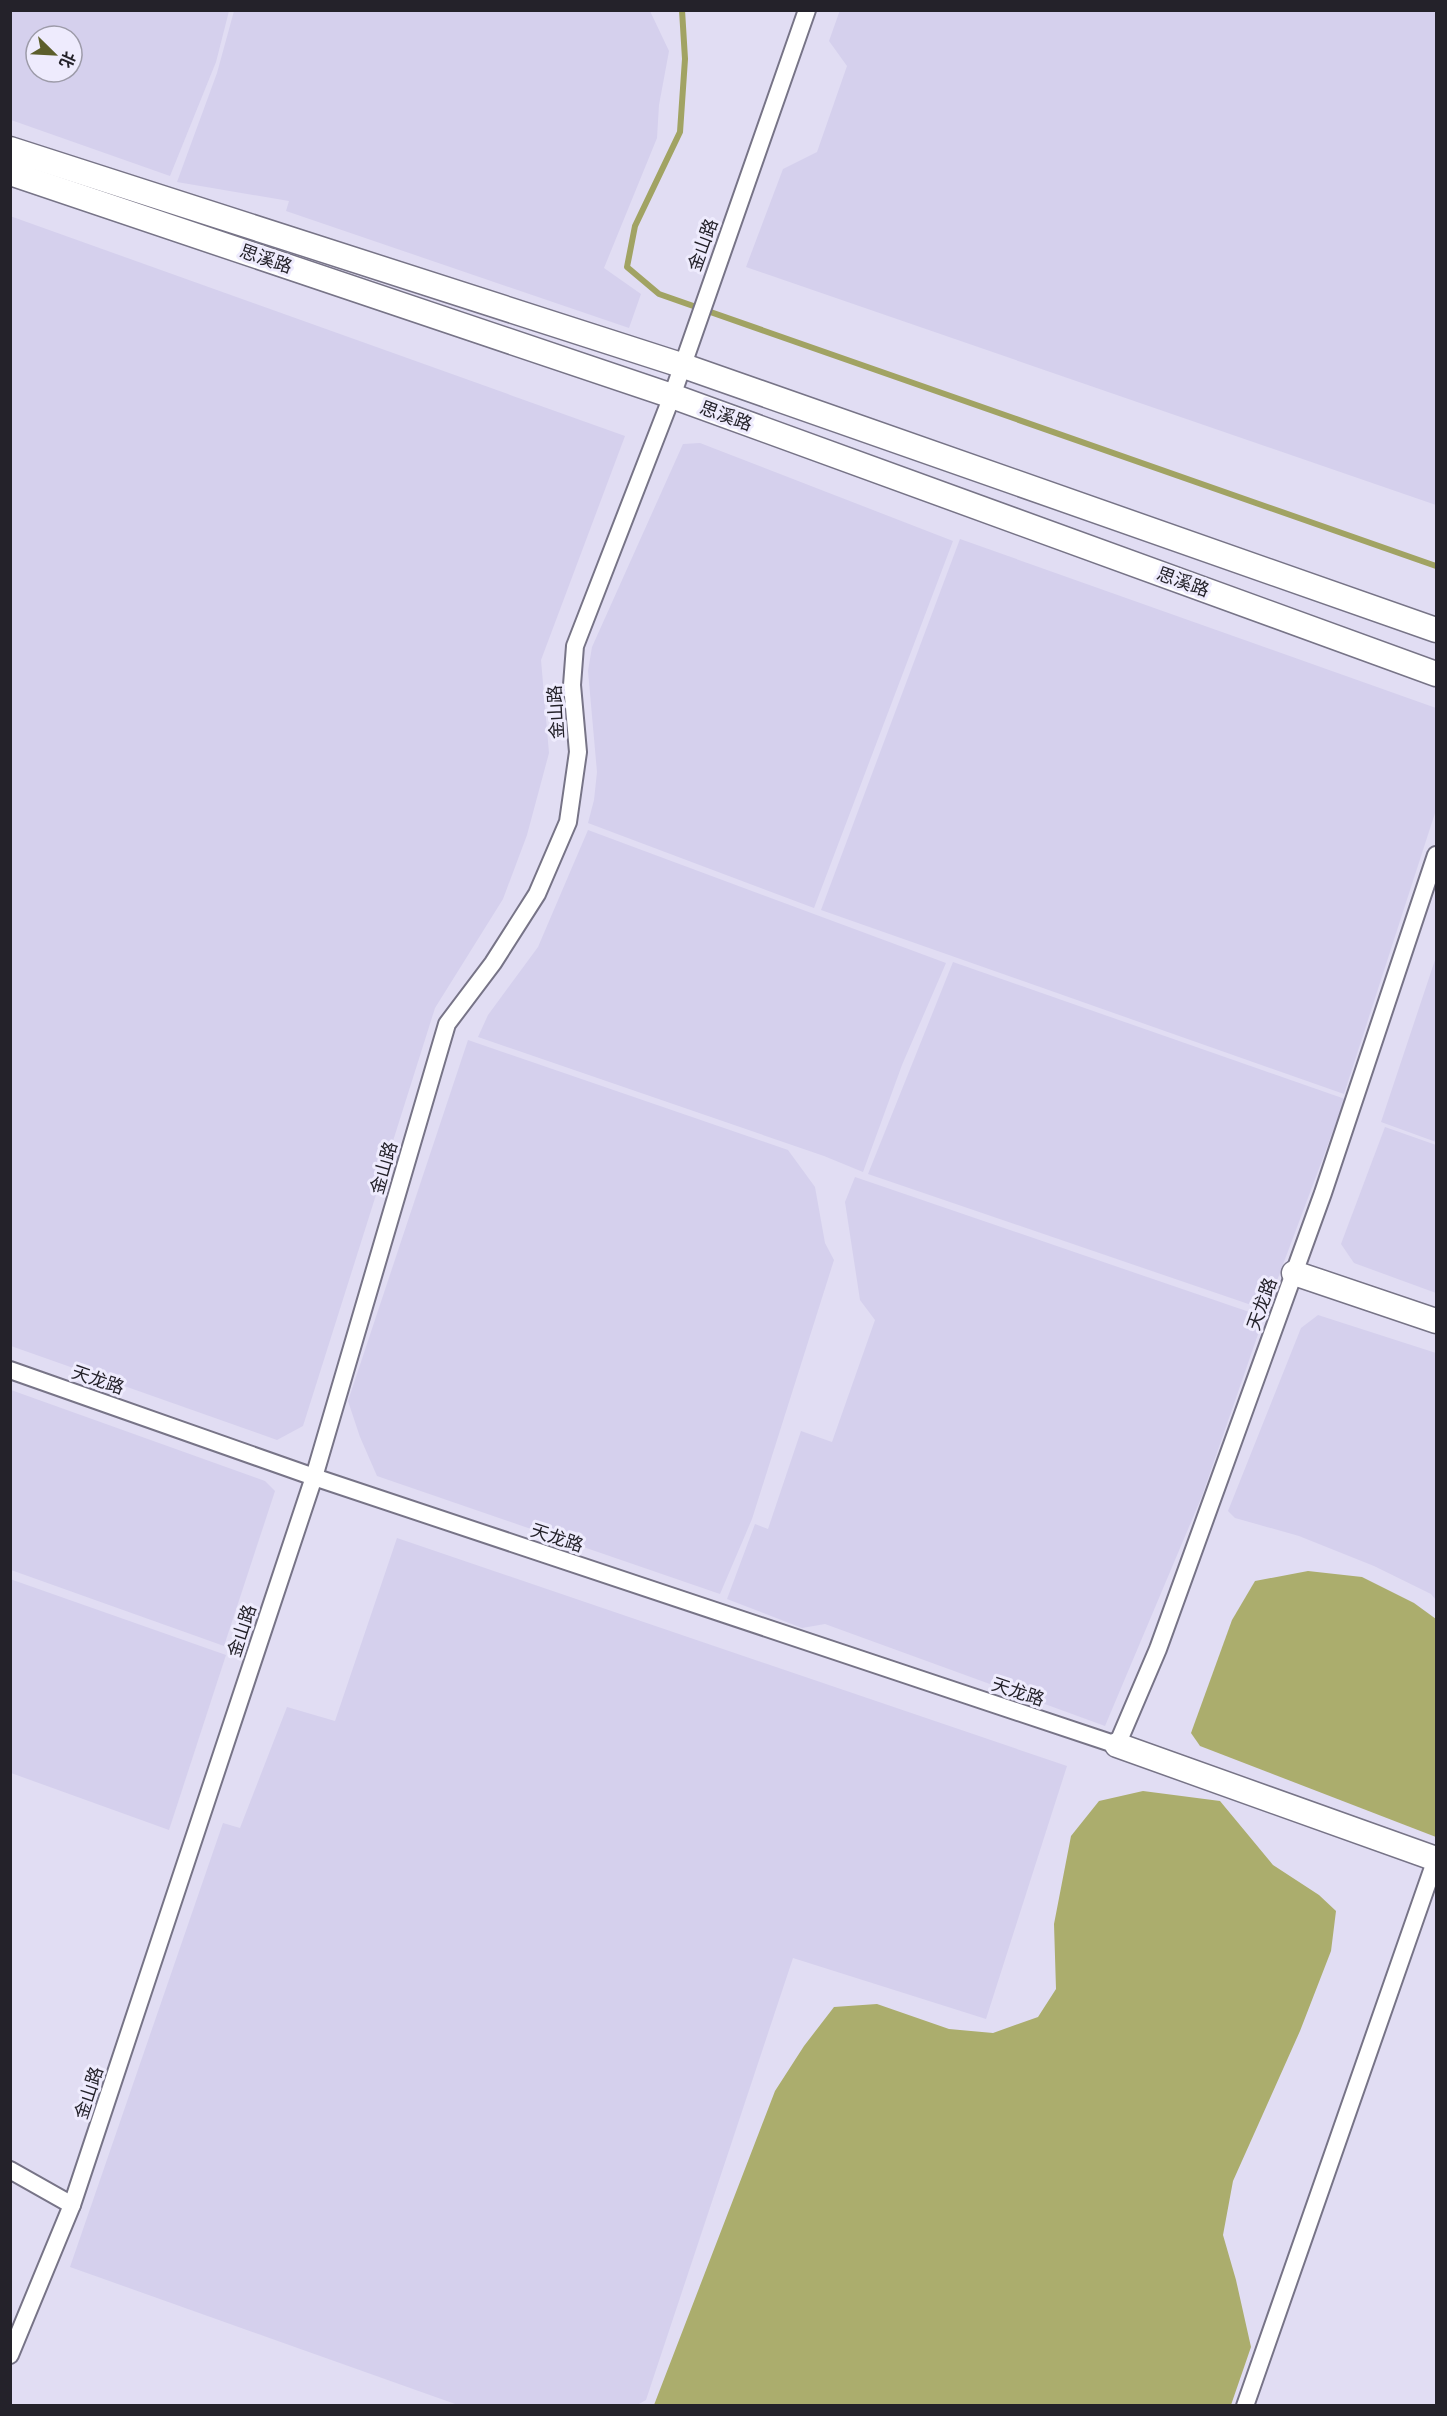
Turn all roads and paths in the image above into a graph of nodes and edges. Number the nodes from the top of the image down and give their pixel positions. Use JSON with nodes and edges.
{"nodes":[{"id":1,"x":807,"y":10,"type":"edge"},
{"id":2,"x":10,"y":149,"type":"edge"},
{"id":3,"x":10,"y":173,"type":"edge"},
{"id":4,"x":681,"y":365,"type":"junction"},
{"id":5,"x":672,"y":396,"type":"junction"},
{"id":6,"x":1437,"y":630,"type":"edge"},
{"id":7,"x":1437,"y":674,"type":"edge"},
{"id":8,"x":1437,"y":855,"type":"edge"},
{"id":9,"x":1294,"y":1273,"type":"junction"},
{"id":10,"x":1437,"y":1321,"type":"edge"},
{"id":11,"x":10,"y":1370,"type":"edge"},
{"id":12,"x":314,"y":1477,"type":"junction"},
{"id":13,"x":1117,"y":1745,"type":"junction"},
{"id":14,"x":1436,"y":1859,"type":"edge"},
{"id":15,"x":10,"y":2170,"type":"edge"},
{"id":16,"x":72,"y":2205,"type":"junction"},
{"id":17,"x":10,"y":2355,"type":"edge"},
{"id":18,"x":1245,"y":2406,"type":"edge"}],
"edges":[{"from":1,"to":4,"type":"street","name":"金山路"},
{"from":2,"to":4,"type":"street","name":"思溪路"},
{"from":3,"to":5,"type":"street","name":"思溪路"},
{"from":4,"to":5,"type":"street","name":"金山路"},
{"from":4,"to":6,"type":"street","name":"思溪路"},
{"from":5,"to":7,"type":"street","name":"思溪路"},
{"from":5,"to":12,"type":"street","name":"金山路"},
{"from":8,"to":9,"type":"street","name":"天龙路"},
{"from":9,"to":10,"type":"street"},
{"from":9,"to":13,"type":"street","name":"天龙路"},
{"from":11,"to":12,"type":"street","name":"天龙路"},
{"from":12,"to":13,"type":"street","name":"天龙路"},
{"from":12,"to":16,"type":"street","name":"金山路"},
{"from":13,"to":14,"type":"street"},
{"from":14,"to":18,"type":"street"},
{"from":15,"to":16,"type":"street"},
{"from":16,"to":17,"type":"street","name":"金山路"}]}
